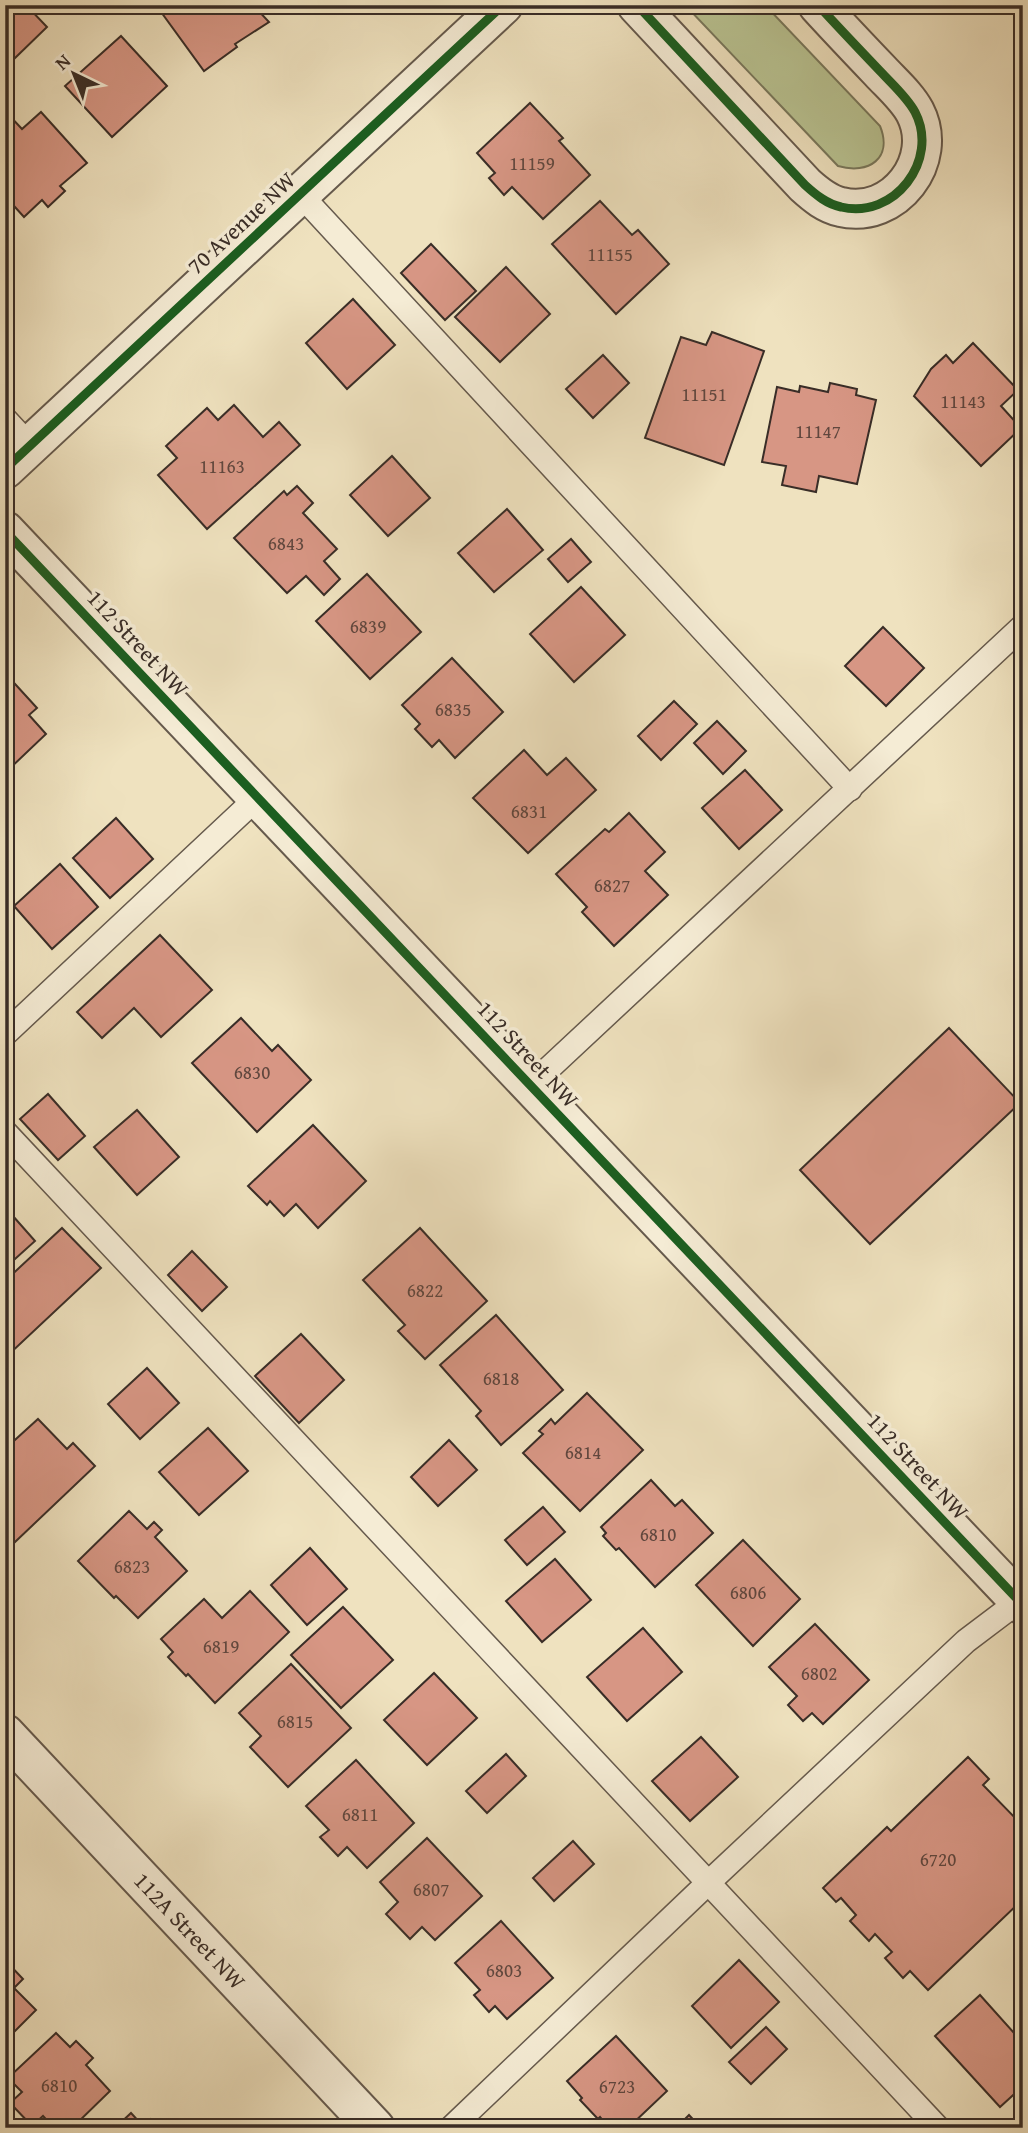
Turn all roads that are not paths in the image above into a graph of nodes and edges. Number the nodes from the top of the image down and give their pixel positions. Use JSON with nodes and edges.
{"nodes":[{"id":1,"x":503,"y":5,"type":"edge"},
{"id":2,"x":637,"y":5,"type":"edge"},
{"id":3,"x":818,"y":5,"type":"edge"},
{"id":4,"x":300,"y":194,"type":"junction"},
{"id":5,"x":14,"y":444,"type":"edge"},
{"id":6,"x":5,"y":531,"type":"edge"},
{"id":7,"x":1023,"y":626,"type":"edge"},
{"id":8,"x":849,"y":789,"type":"junction"},
{"id":9,"x":258,"y":797,"type":"junction"},
{"id":10,"x":5,"y":1034,"type":"edge"},
{"id":11,"x":531,"y":1085,"type":"junction"},
{"id":12,"x":5,"y":1132,"type":"edge"},
{"id":13,"x":1021,"y":1601,"type":"edge"},
{"id":14,"x":5,"y":1734,"type":"edge"},
{"id":15,"x":708,"y":1883,"type":"junction"},
{"id":16,"x":375,"y":2128,"type":"edge"},
{"id":17,"x":451,"y":2128,"type":"edge"},
{"id":18,"x":938,"y":2128,"type":"edge"}],
"edges":[{"from":1,"to":4,"type":"street","name":"70 Avenue NW"},
{"from":2,"to":3,"type":"street"},
{"from":4,"to":5,"type":"street","name":"70 Avenue NW"},
{"from":4,"to":8,"type":"lane"},
{"from":6,"to":9,"type":"street","name":"112 Street NW"},
{"from":7,"to":8,"type":"lane"},
{"from":8,"to":11,"type":"lane"},
{"from":9,"to":10,"type":"lane"},
{"from":9,"to":11,"type":"street","name":"112 Street NW"},
{"from":11,"to":13,"type":"street","name":"112 Street NW"},
{"from":12,"to":15,"type":"lane"},
{"from":13,"to":15,"type":"lane"},
{"from":14,"to":16,"type":"street","name":"112A Street NW"},
{"from":15,"to":17,"type":"lane"},
{"from":15,"to":18,"type":"lane"}]}
